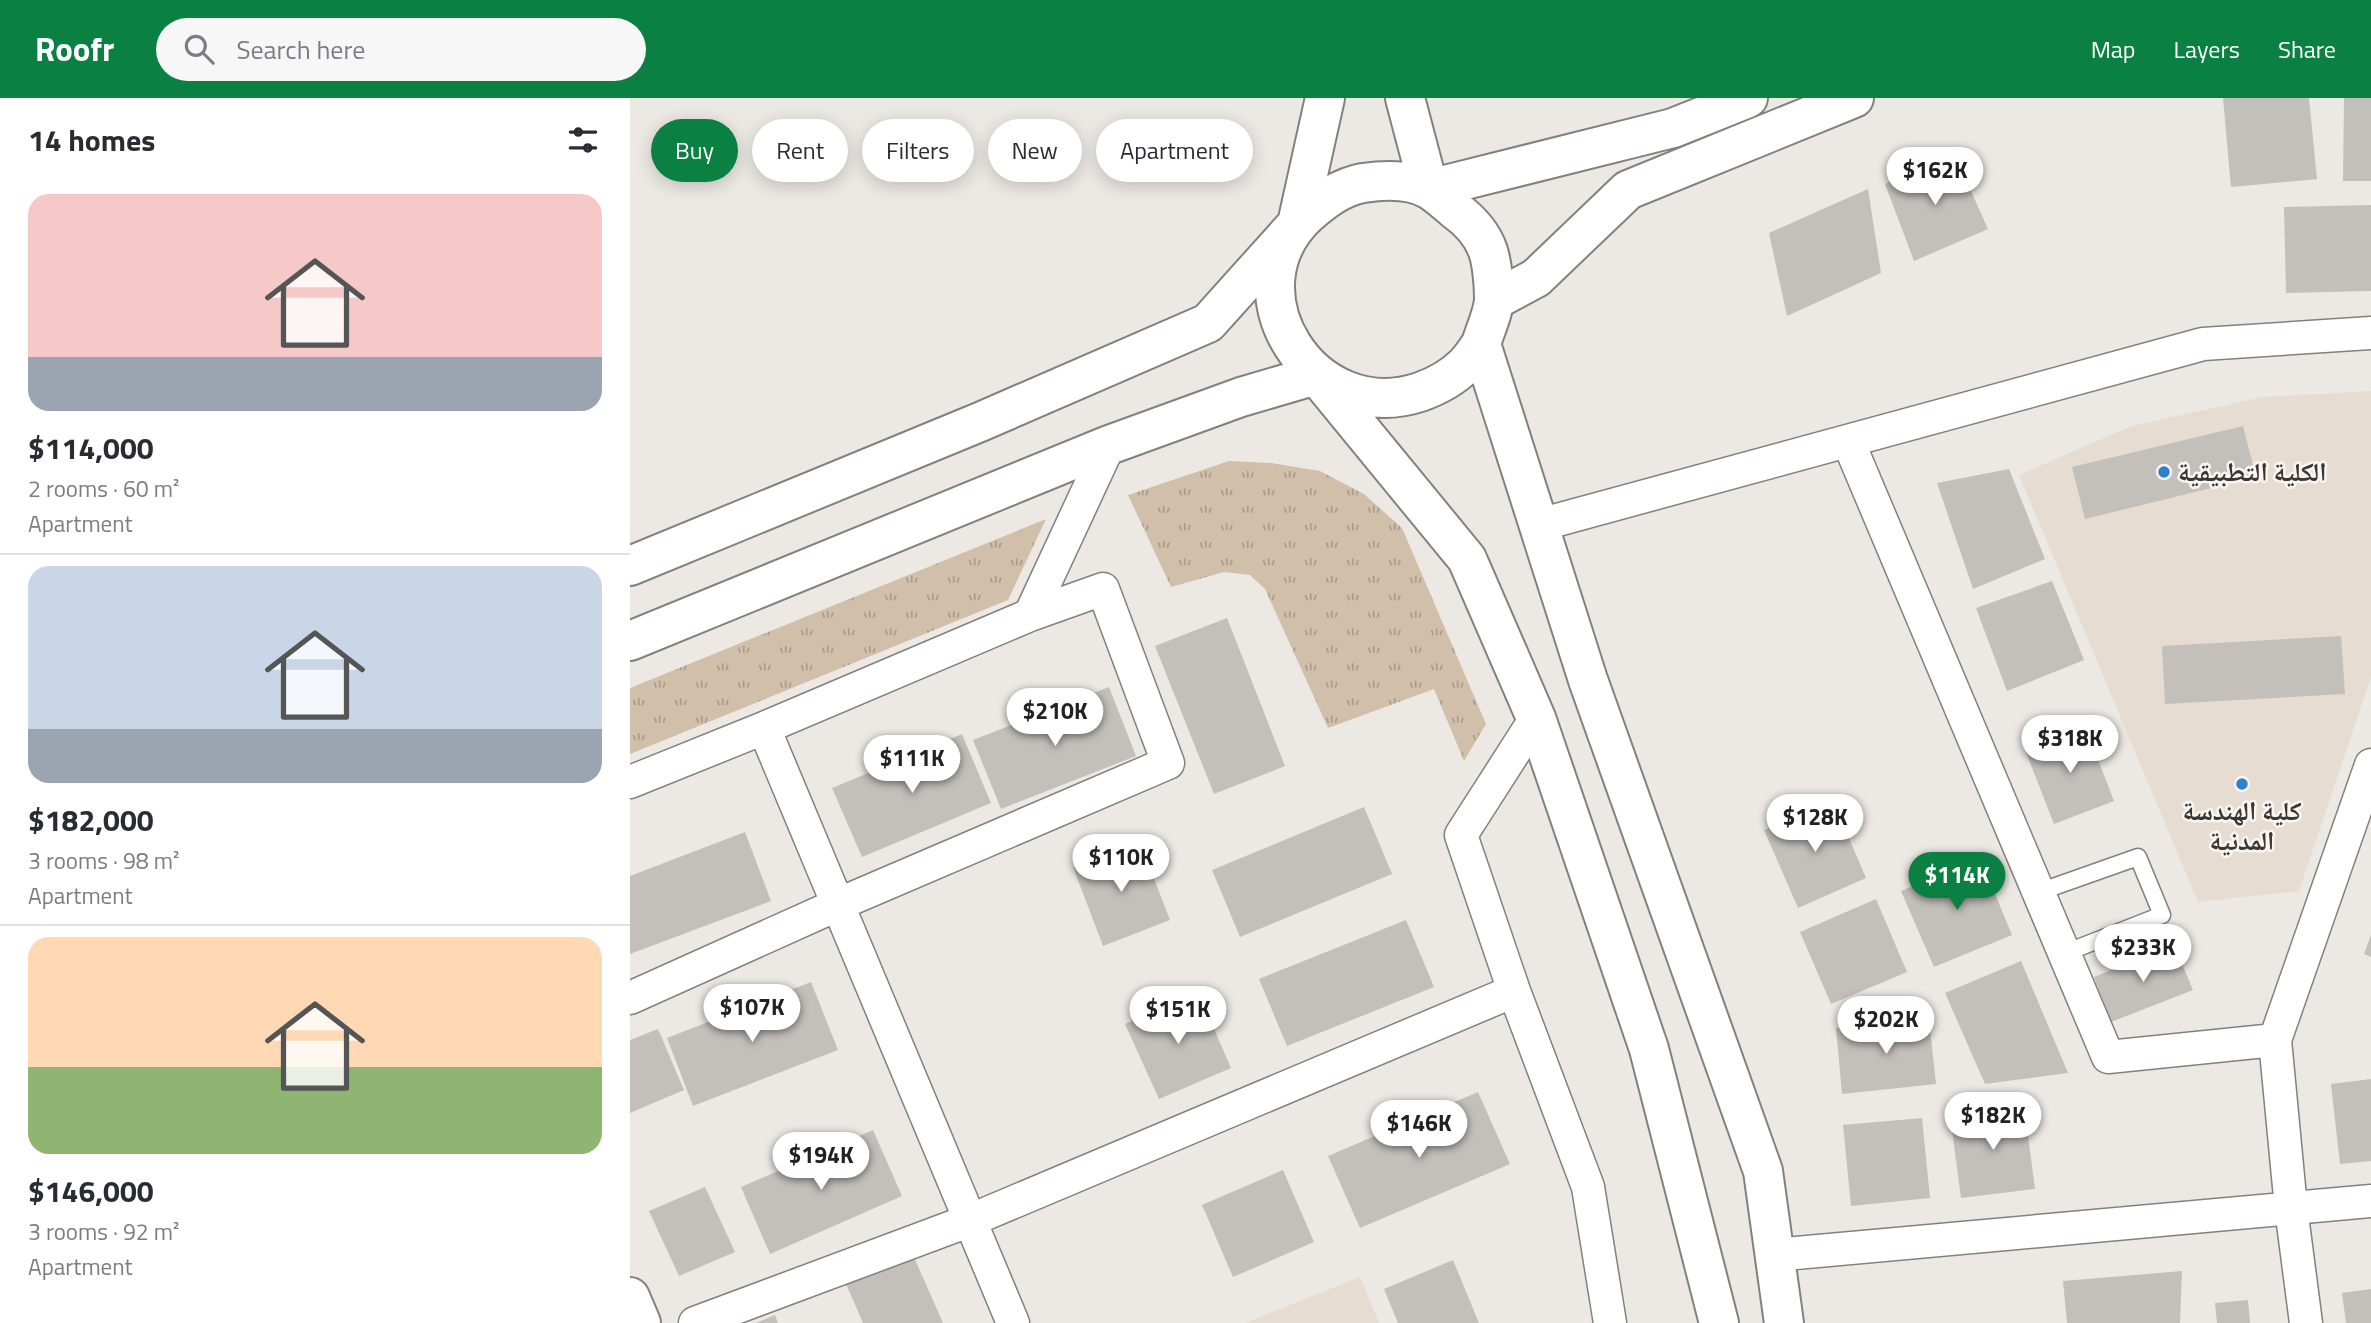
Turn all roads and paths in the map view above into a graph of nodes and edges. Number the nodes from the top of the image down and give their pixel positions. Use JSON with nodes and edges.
{"nodes":[{"id":1,"x":1325,"y":98,"type":"edge"},
{"id":2,"x":1405,"y":98,"type":"edge"},
{"id":3,"x":1748,"y":98,"type":"edge"},
{"id":4,"x":1853,"y":98,"type":"edge"},
{"id":5,"x":1429,"y":190,"type":"junction"},
{"id":6,"x":1297,"y":224,"type":"junction"},
{"id":7,"x":1495,"y":300,"type":"junction"},
{"id":8,"x":2371,"y":333,"type":"edge"},
{"id":9,"x":1481,"y":344,"type":"junction"},
{"id":10,"x":1317,"y":376,"type":"junction"},
{"id":11,"x":1848,"y":441,"type":"junction"},
{"id":12,"x":1110,"y":445,"type":"junction"},
{"id":13,"x":1539,"y":525,"type":"junction"},
{"id":14,"x":630,"y":566,"type":"edge"},
{"id":15,"x":1030,"y":615,"type":"junction"},
{"id":16,"x":630,"y":641,"type":"edge"},
{"id":17,"x":1536,"y":718,"type":"junction"},
{"id":18,"x":764,"y":728,"type":"junction"},
{"id":19,"x":2371,"y":765,"type":"edge"},
{"id":20,"x":630,"y":782,"type":"edge"},
{"id":21,"x":2363,"y":815,"type":"edge"},
{"id":22,"x":2039,"y":892,"type":"junction"},
{"id":23,"x":839,"y":904,"type":"junction"},
{"id":24,"x":2065,"y":953,"type":"junction"},
{"id":25,"x":1514,"y":992,"type":"junction"},
{"id":26,"x":630,"y":998,"type":"edge"},
{"id":27,"x":2275,"y":1040,"type":"junction"},
{"id":28,"x":2371,"y":1201,"type":"edge"},
{"id":29,"x":2291,"y":1208,"type":"junction"},
{"id":30,"x":971,"y":1220,"type":"junction"},
{"id":31,"x":1774,"y":1255,"type":"junction"},
{"id":32,"x":630,"y":1297,"type":"edge"},
{"id":33,"x":641,"y":1323,"type":"edge"},
{"id":34,"x":695,"y":1323,"type":"edge"},
{"id":35,"x":1013,"y":1323,"type":"edge"},
{"id":36,"x":1610,"y":1323,"type":"edge"},
{"id":37,"x":1719,"y":1323,"type":"edge"},
{"id":38,"x":1784,"y":1323,"type":"edge"},
{"id":39,"x":2306,"y":1323,"type":"edge"}],
"edges":[{"from":1,"to":6,"type":"main road"},
{"from":2,"to":5,"type":"main road"},
{"from":3,"to":5,"type":"main road"},
{"from":4,"to":7,"type":"main road"},
{"from":5,"to":6,"type":"main road"},
{"from":5,"to":7,"type":"main road"},
{"from":6,"to":10,"type":"main road"},
{"from":6,"to":14,"type":"main road"},
{"from":7,"to":9,"type":"main road"},
{"from":8,"to":11,"type":"street"},
{"from":9,"to":10,"type":"main road"},
{"from":9,"to":13,"type":"main road"},
{"from":10,"to":12,"type":"main road"},
{"from":10,"to":17,"type":"main road"},
{"from":11,"to":13,"type":"street"},
{"from":11,"to":22,"type":"street"},
{"from":12,"to":15,"type":"street"},
{"from":12,"to":16,"type":"main road"},
{"from":13,"to":31,"type":"main road"},
{"from":15,"to":18,"type":"street"},
{"from":15,"to":23,"type":"street"},
{"from":17,"to":25,"type":"street"},
{"from":17,"to":37,"type":"main road"},
{"from":18,"to":20,"type":"street"},
{"from":18,"to":23,"type":"street"},
{"from":19,"to":21,"type":"street"},
{"from":21,"to":27,"type":"street"},
{"from":22,"to":24,"type":"street"},
{"from":22,"to":24,"type":"lane"},
{"from":23,"to":26,"type":"street"},
{"from":23,"to":30,"type":"street"},
{"from":24,"to":27,"type":"street"},
{"from":25,"to":30,"type":"street"},
{"from":25,"to":36,"type":"street"},
{"from":27,"to":29,"type":"street"},
{"from":28,"to":29,"type":"street"},
{"from":29,"to":31,"type":"street"},
{"from":29,"to":39,"type":"street"},
{"from":30,"to":34,"type":"street"},
{"from":30,"to":35,"type":"street"},
{"from":31,"to":38,"type":"main road"},
{"from":32,"to":33,"type":"main road"}]}
